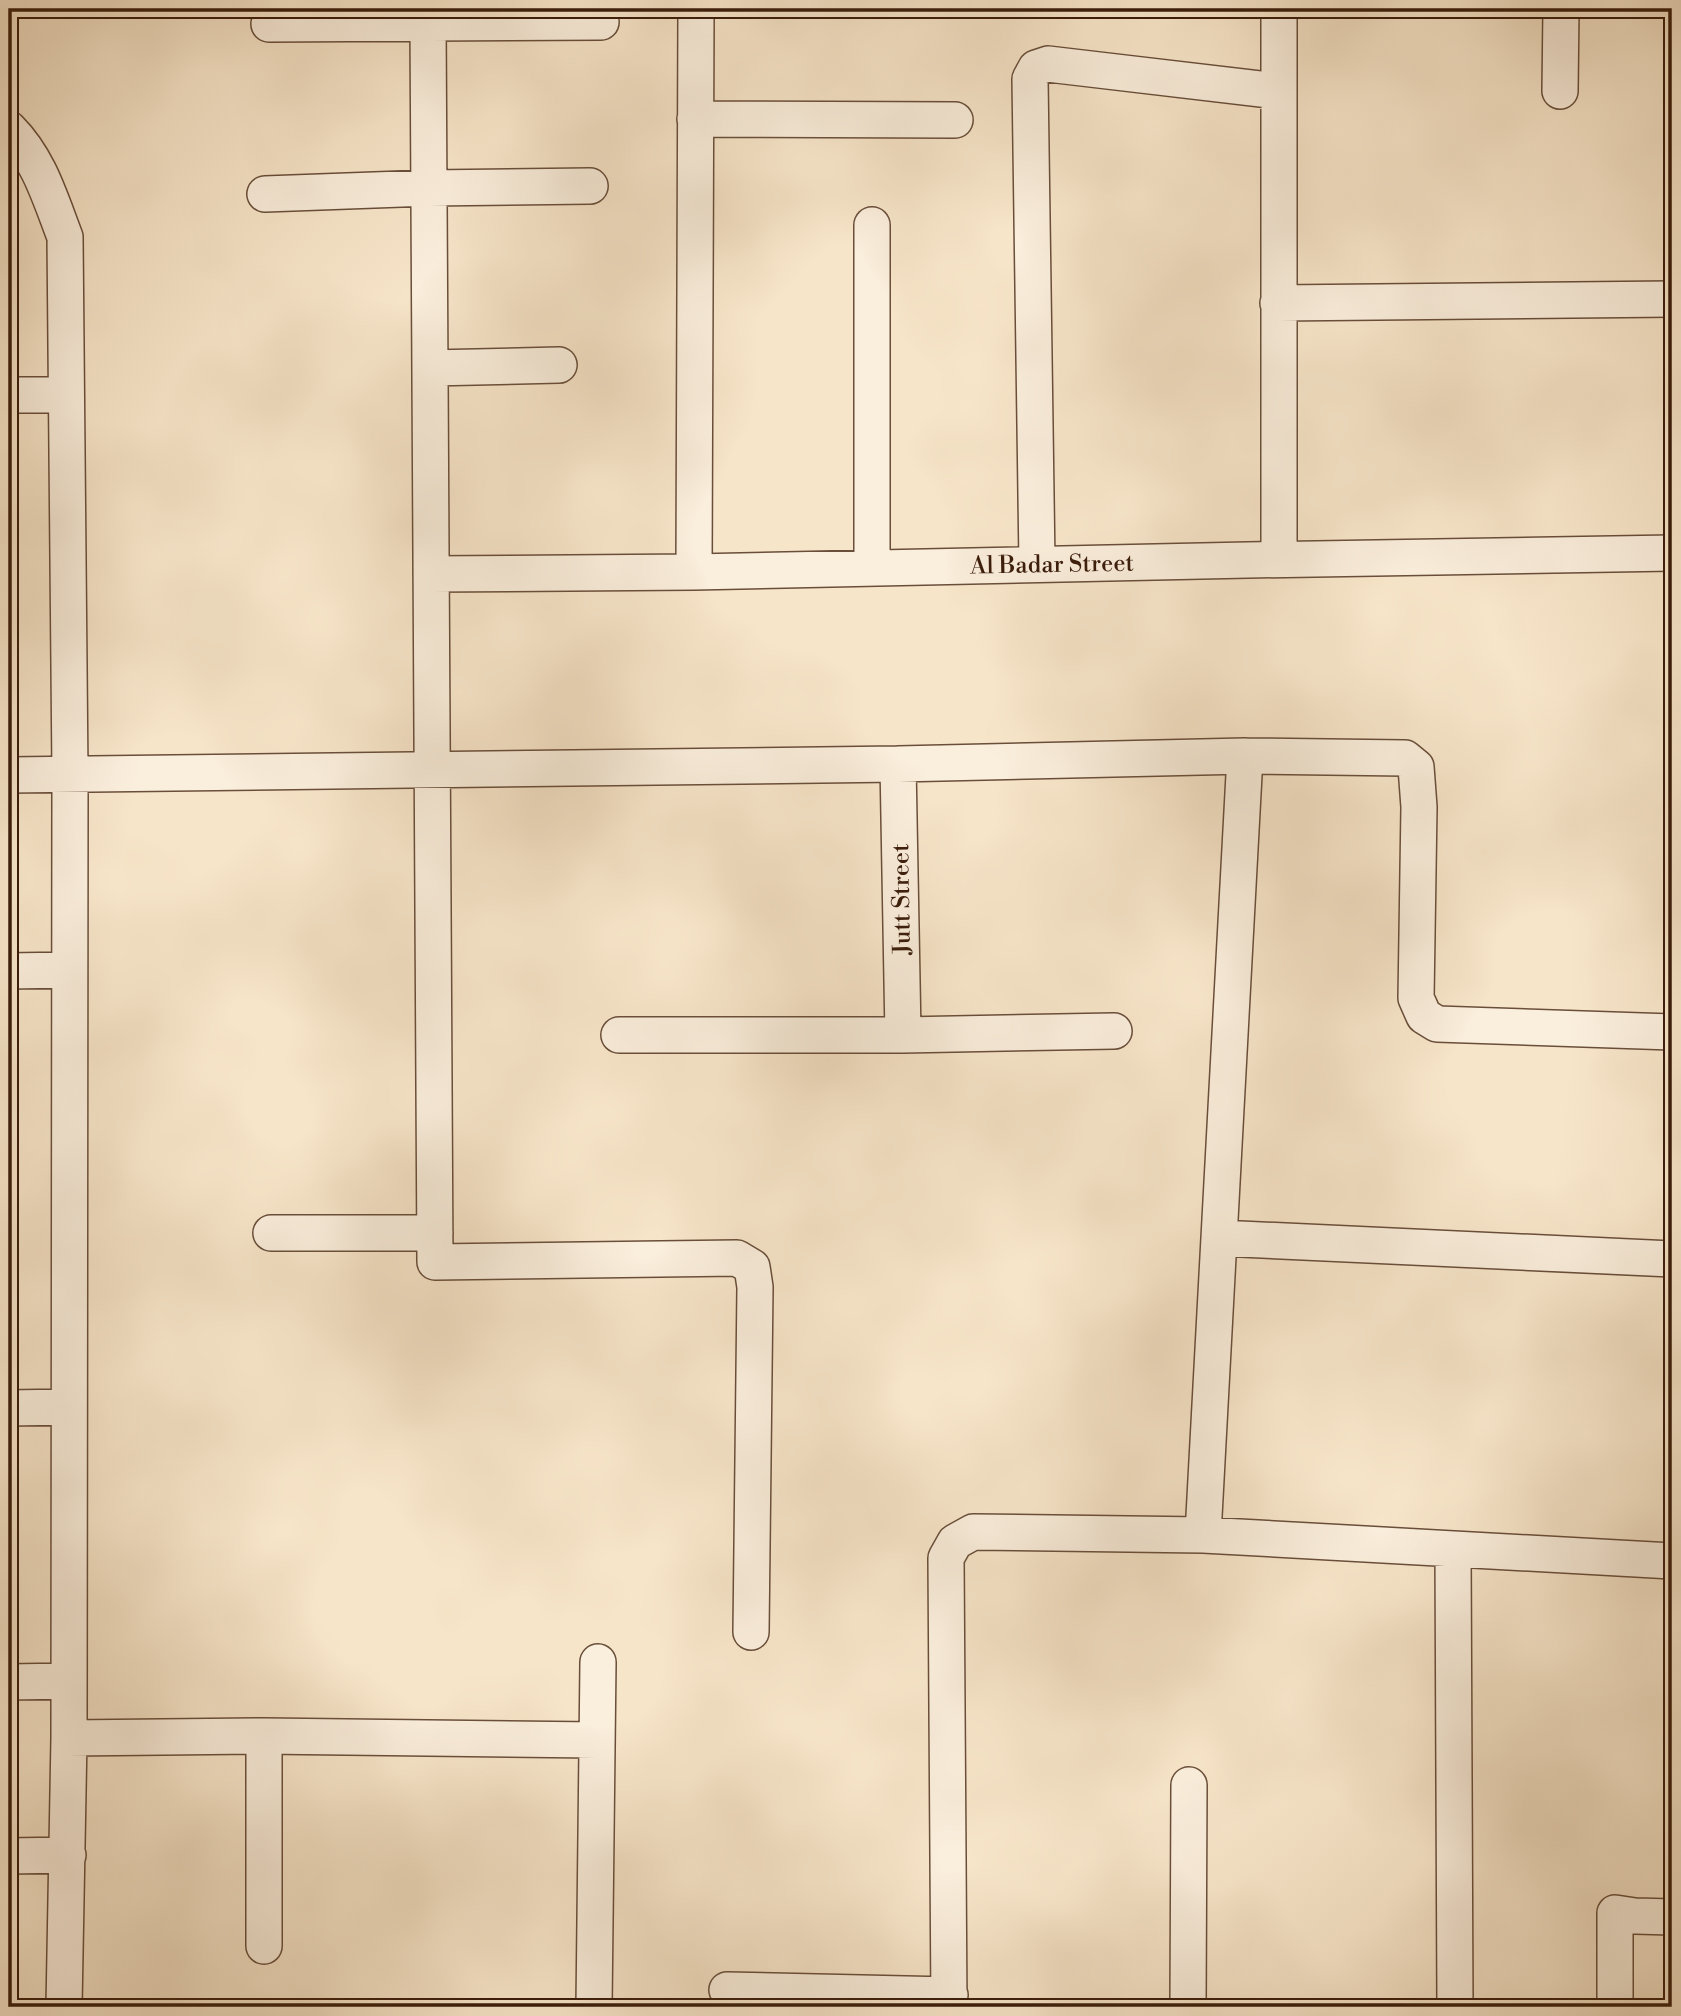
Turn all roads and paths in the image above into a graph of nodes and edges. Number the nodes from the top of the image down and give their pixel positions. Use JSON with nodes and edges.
{"nodes":[{"id":1,"x":696,"y":9,"type":"edge"},
{"id":2,"x":1279,"y":9,"type":"edge"},
{"id":3,"x":1562,"y":9,"type":"edge"},
{"id":4,"x":428,"y":22,"type":"junction"},
{"id":5,"x":601,"y":22,"type":"dead end"},
{"id":6,"x":270,"y":24,"type":"dead end"},
{"id":7,"x":1278,"y":91,"type":"junction"},
{"id":8,"x":1560,"y":91,"type":"dead end"},
{"id":9,"x":695,"y":119,"type":"junction"},
{"id":10,"x":955,"y":120,"type":"dead end"},
{"id":11,"x":9,"y":129,"type":"edge"},
{"id":12,"x":590,"y":186,"type":"dead end"},
{"id":13,"x":429,"y":188,"type":"junction"},
{"id":14,"x":265,"y":194,"type":"dead end"},
{"id":15,"x":872,"y":225,"type":"dead end"},
{"id":16,"x":1672,"y":299,"type":"edge"},
{"id":17,"x":1278,"y":303,"type":"junction"},
{"id":18,"x":559,"y":365,"type":"dead end"},
{"id":19,"x":430,"y":368,"type":"junction"},
{"id":20,"x":9,"y":395,"type":"edge"},
{"id":21,"x":66,"y":395,"type":"junction"},
{"id":22,"x":1672,"y":553,"type":"edge"},
{"id":23,"x":1279,"y":559,"type":"junction"},
{"id":24,"x":1037,"y":564,"type":"junction"},
{"id":25,"x":872,"y":568,"type":"junction"},
{"id":26,"x":694,"y":572,"type":"junction"},
{"id":27,"x":431,"y":574,"type":"junction"},
{"id":28,"x":1245,"y":756,"type":"junction"},
{"id":29,"x":898,"y":764,"type":"junction"},
{"id":30,"x":431,"y":770,"type":"junction"},
{"id":31,"x":71,"y":774,"type":"junction"},
{"id":32,"x":9,"y":775,"type":"edge"},
{"id":33,"x":69,"y":970,"type":"junction"},
{"id":34,"x":9,"y":971,"type":"edge"},
{"id":35,"x":1114,"y":1031,"type":"dead end"},
{"id":36,"x":1672,"y":1032,"type":"edge"},
{"id":37,"x":619,"y":1035,"type":"dead end"},
{"id":38,"x":903,"y":1035,"type":"junction"},
{"id":39,"x":271,"y":1233,"type":"dead end"},
{"id":40,"x":435,"y":1233,"type":"junction"},
{"id":41,"x":1219,"y":1238,"type":"junction"},
{"id":42,"x":1672,"y":1259,"type":"edge"},
{"id":43,"x":68,"y":1407,"type":"junction"},
{"id":44,"x":9,"y":1408,"type":"edge"},
{"id":45,"x":1203,"y":1535,"type":"junction"},
{"id":46,"x":1453,"y":1549,"type":"junction"},
{"id":47,"x":1672,"y":1561,"type":"edge"},
{"id":48,"x":751,"y":1632,"type":"dead end"},
{"id":49,"x":598,"y":1662,"type":"dead end"},
{"id":50,"x":69,"y":1681,"type":"junction"},
{"id":51,"x":9,"y":1682,"type":"edge"},
{"id":52,"x":264,"y":1736,"type":"junction"},
{"id":53,"x":69,"y":1738,"type":"junction"},
{"id":54,"x":596,"y":1740,"type":"junction"},
{"id":55,"x":1189,"y":1784,"type":"dead end"},
{"id":56,"x":68,"y":1855,"type":"junction"},
{"id":57,"x":9,"y":1856,"type":"edge"},
{"id":58,"x":1672,"y":1917,"type":"edge"},
{"id":59,"x":264,"y":1946,"type":"dead end"},
{"id":60,"x":727,"y":1990,"type":"dead end"},
{"id":61,"x":949,"y":2001,"type":"edge"},
{"id":62,"x":64,"y":2007,"type":"edge"},
{"id":63,"x":594,"y":2007,"type":"edge"},
{"id":64,"x":1188,"y":2007,"type":"edge"},
{"id":65,"x":1455,"y":2007,"type":"edge"},
{"id":66,"x":1615,"y":2007,"type":"edge"}],
"edges":[{"from":1,"to":9,"type":"street"},
{"from":2,"to":7,"type":"street"},
{"from":3,"to":8,"type":"street"},
{"from":4,"to":5,"type":"street"},
{"from":4,"to":6,"type":"street"},
{"from":4,"to":13,"type":"street"},
{"from":7,"to":17,"type":"street"},
{"from":7,"to":24,"type":"street"},
{"from":9,"to":10,"type":"street"},
{"from":9,"to":26,"type":"street"},
{"from":11,"to":21,"type":"street"},
{"from":12,"to":13,"type":"street"},
{"from":13,"to":14,"type":"street"},
{"from":13,"to":19,"type":"street"},
{"from":15,"to":25,"type":"street"},
{"from":16,"to":17,"type":"street"},
{"from":17,"to":23,"type":"street"},
{"from":18,"to":19,"type":"street"},
{"from":19,"to":27,"type":"street"},
{"from":20,"to":21,"type":"street"},
{"from":21,"to":31,"type":"street"},
{"from":22,"to":23,"type":"street","name":"Al Badar Street"},
{"from":23,"to":24,"type":"street","name":"Al Badar Street"},
{"from":24,"to":25,"type":"street","name":"Al Badar Street"},
{"from":25,"to":26,"type":"street","name":"Al Badar Street"},
{"from":26,"to":27,"type":"street","name":"Al Badar Street"},
{"from":27,"to":30,"type":"street"},
{"from":28,"to":29,"type":"street"},
{"from":28,"to":36,"type":"street"},
{"from":28,"to":41,"type":"street"},
{"from":29,"to":30,"type":"street"},
{"from":29,"to":38,"type":"street","name":"Jutt Street"},
{"from":30,"to":31,"type":"street"},
{"from":30,"to":40,"type":"street"},
{"from":31,"to":32,"type":"street"},
{"from":31,"to":33,"type":"street"},
{"from":33,"to":34,"type":"street"},
{"from":33,"to":43,"type":"street"},
{"from":35,"to":38,"type":"street"},
{"from":37,"to":38,"type":"street"},
{"from":39,"to":40,"type":"street"},
{"from":40,"to":48,"type":"street"},
{"from":41,"to":42,"type":"street"},
{"from":41,"to":45,"type":"street"},
{"from":43,"to":44,"type":"street"},
{"from":43,"to":50,"type":"street"},
{"from":45,"to":46,"type":"street"},
{"from":45,"to":61,"type":"street"},
{"from":46,"to":47,"type":"street"},
{"from":46,"to":65,"type":"street"},
{"from":49,"to":54,"type":"street"},
{"from":50,"to":51,"type":"street"},
{"from":50,"to":53,"type":"street"},
{"from":52,"to":53,"type":"street"},
{"from":52,"to":54,"type":"street"},
{"from":52,"to":59,"type":"street"},
{"from":53,"to":56,"type":"street"},
{"from":54,"to":63,"type":"street"},
{"from":55,"to":64,"type":"street"},
{"from":56,"to":57,"type":"street"},
{"from":56,"to":62,"type":"street"},
{"from":58,"to":66,"type":"street"},
{"from":60,"to":61,"type":"street"}]}
